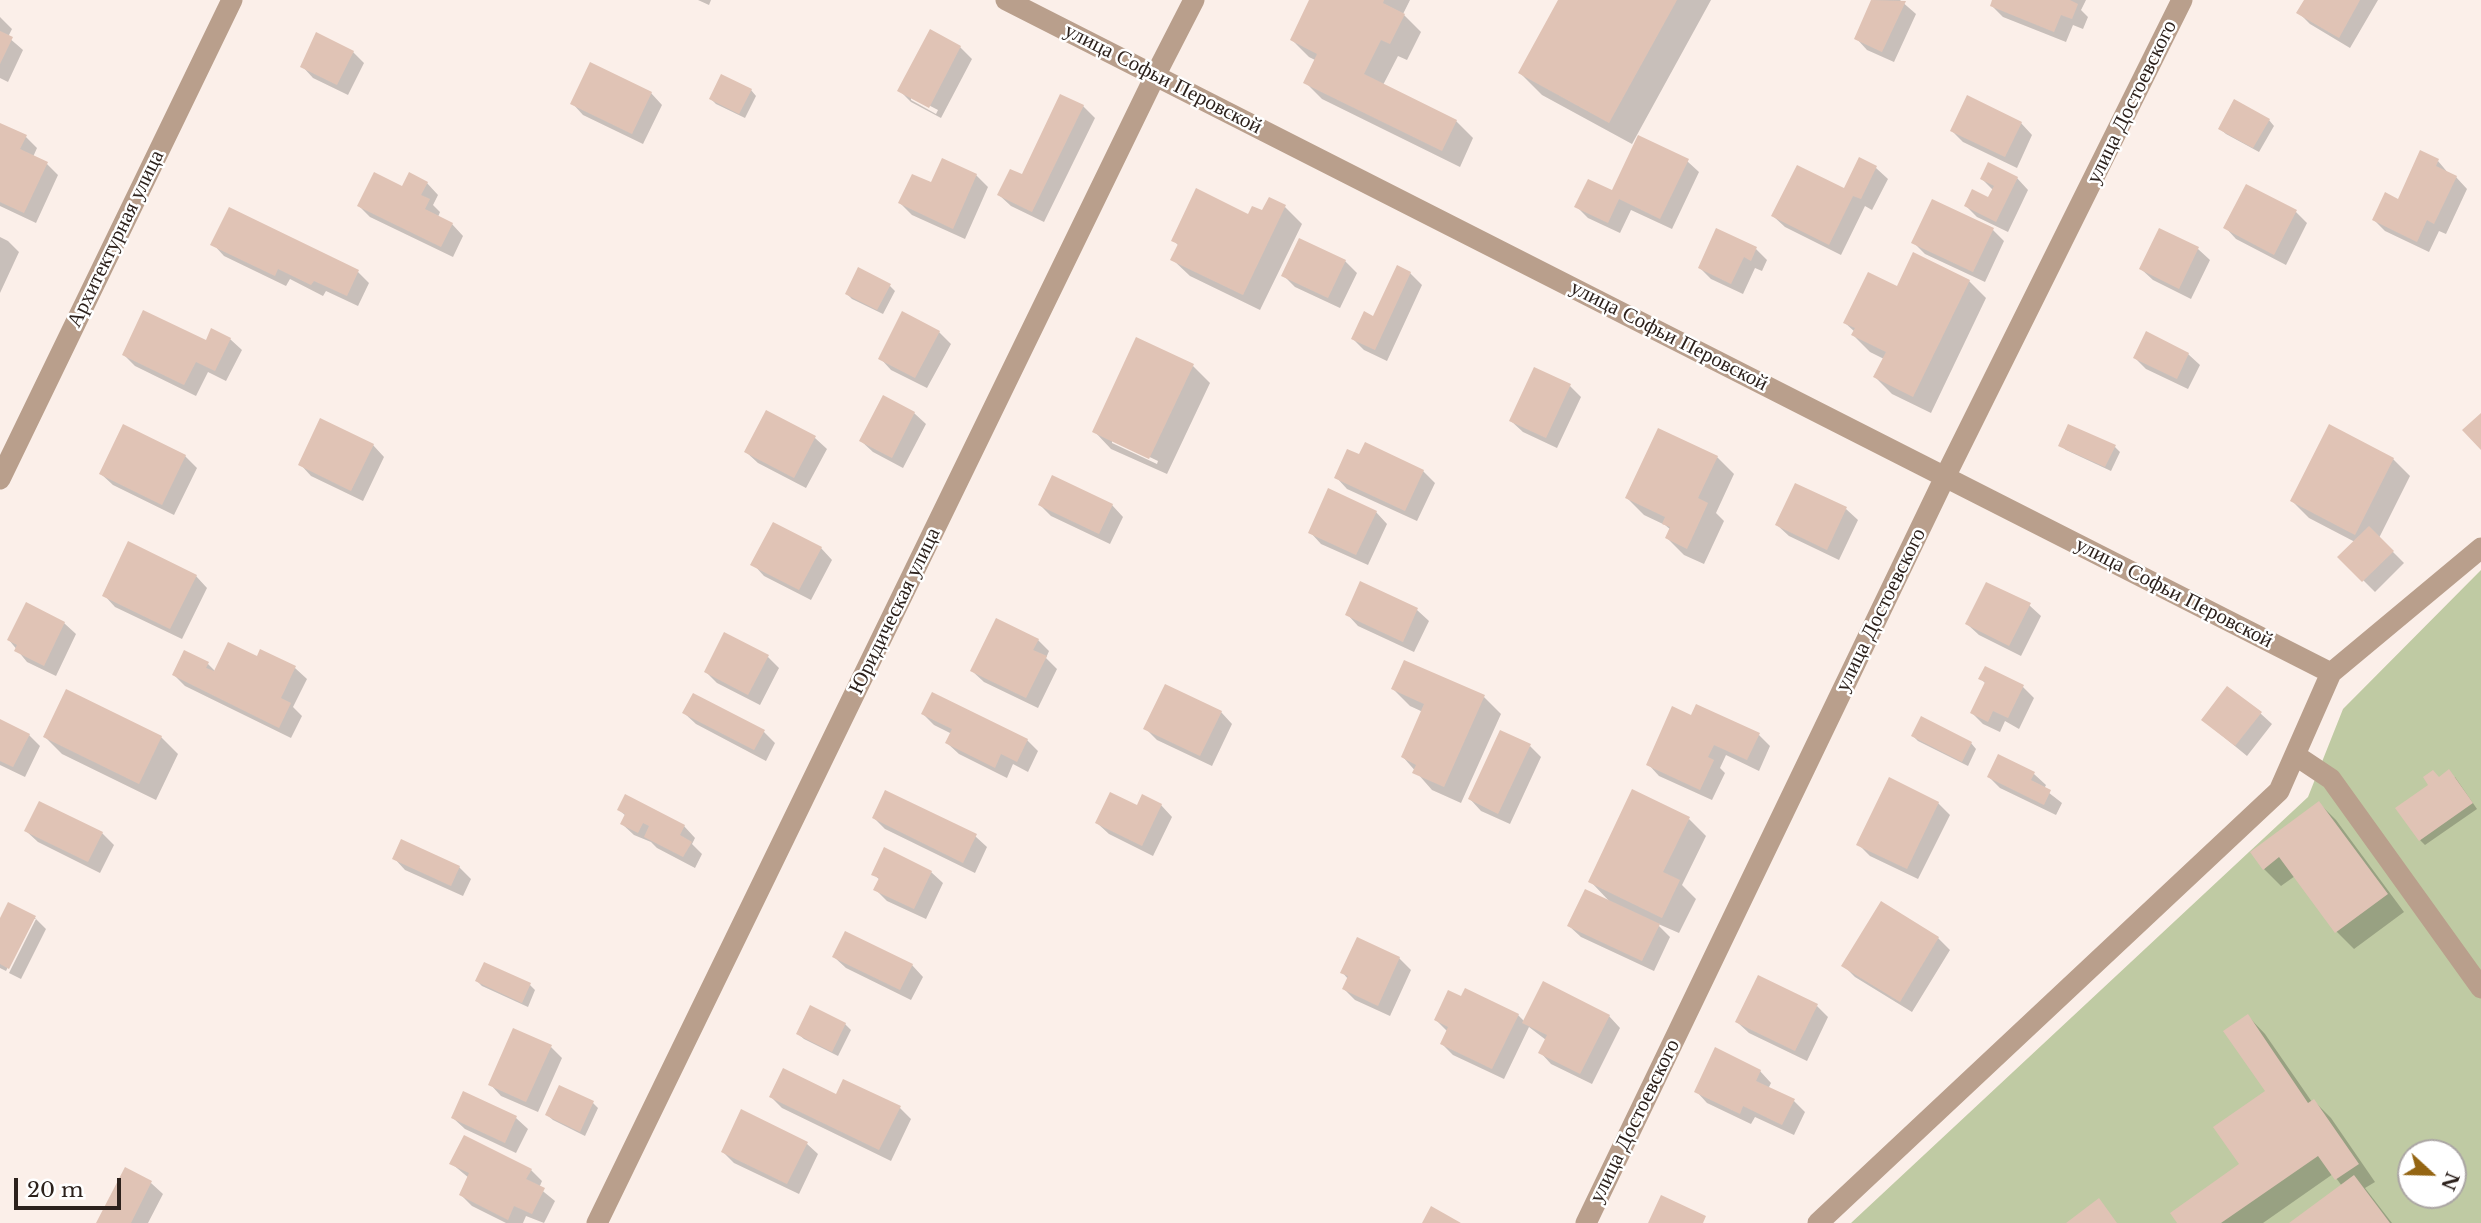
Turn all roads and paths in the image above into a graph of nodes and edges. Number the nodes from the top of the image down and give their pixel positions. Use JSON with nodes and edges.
{"nodes":[{"id":1,"x":232,"y":0,"type":"edge"},
{"id":2,"x":1006,"y":0,"type":"edge"},
{"id":3,"x":1194,"y":0,"type":"edge"},
{"id":4,"x":2182,"y":0,"type":"edge"},
{"id":5,"x":1156,"y":74,"type":"junction"},
{"id":6,"x":1945,"y":477,"type":"junction"},
{"id":7,"x":0,"y":479,"type":"edge"},
{"id":8,"x":2481,"y":548,"type":"edge"},
{"id":9,"x":2331,"y":673,"type":"junction"},
{"id":10,"x":2295,"y":755,"type":"junction"},
{"id":11,"x":2481,"y":988,"type":"edge"},
{"id":12,"x":597,"y":1223,"type":"edge"},
{"id":13,"x":1586,"y":1223,"type":"edge"},
{"id":14,"x":1818,"y":1223,"type":"edge"}],
"edges":[{"from":1,"to":7,"type":"street","name":"Архитектурная улица"},
{"from":2,"to":5,"type":"street","name":"улица Софьи Перовской"},
{"from":3,"to":5,"type":"street","name":"Юридическая улица"},
{"from":4,"to":6,"type":"street","name":"улица Достоевского"},
{"from":5,"to":6,"type":"street","name":"улица Софьи Перовской"},
{"from":5,"to":12,"type":"street","name":"Юридическая улица"},
{"from":6,"to":9,"type":"street","name":"улица Софьи Перовской"},
{"from":6,"to":13,"type":"street","name":"улица Достоевского"},
{"from":8,"to":9,"type":"street"},
{"from":9,"to":10,"type":"street"},
{"from":10,"to":11,"type":"street"},
{"from":10,"to":14,"type":"street"}]}
